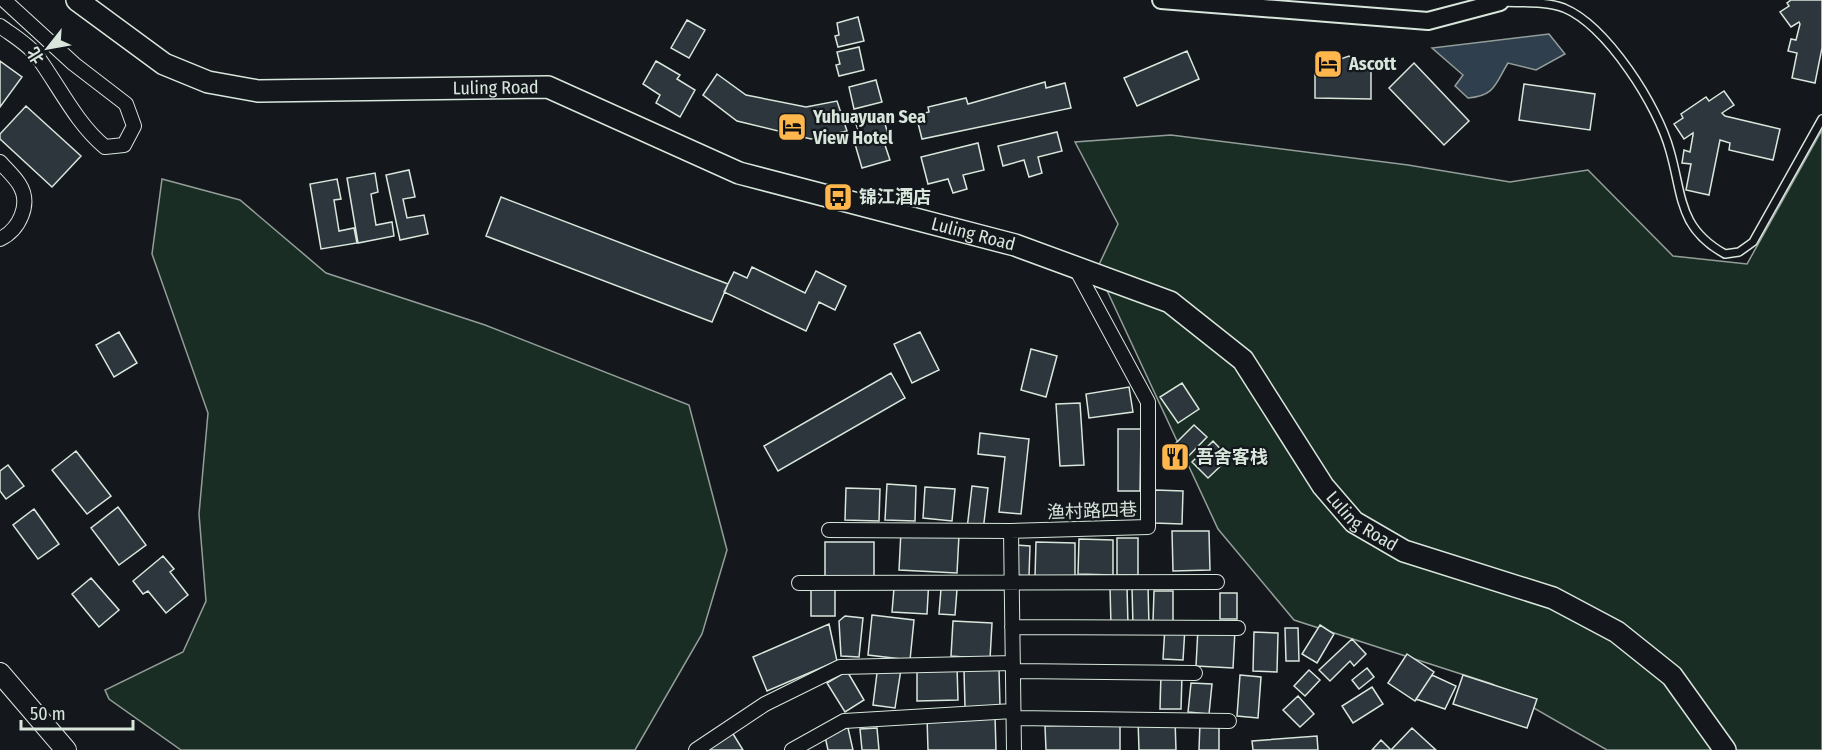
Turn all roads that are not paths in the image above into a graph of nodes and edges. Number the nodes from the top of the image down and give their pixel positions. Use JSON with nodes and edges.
{"nodes":[{"id":1,"x":4,"y":0,"type":"edge"},
{"id":2,"x":77,"y":0,"type":"edge"},
{"id":3,"x":1161,"y":0,"type":"edge"},
{"id":4,"x":1504,"y":1,"type":"edge"},
{"id":5,"x":0,"y":26,"type":"edge"},
{"id":6,"x":1822,"y":119,"type":"edge"},
{"id":7,"x":0,"y":162,"type":"edge"},
{"id":8,"x":0,"y":239,"type":"edge"},
{"id":9,"x":1074,"y":265,"type":"junction"},
{"id":10,"x":829,"y":530,"type":"dead end"},
{"id":11,"x":1011,"y":531,"type":"junction"},
{"id":12,"x":1011,"y":580,"type":"junction"},
{"id":13,"x":1217,"y":582,"type":"dead end"},
{"id":14,"x":799,"y":583,"type":"dead end"},
{"id":15,"x":1012,"y":627,"type":"junction"},
{"id":16,"x":1238,"y":628,"type":"dead end"},
{"id":17,"x":1013,"y":667,"type":"junction"},
{"id":18,"x":0,"y":673,"type":"edge"},
{"id":19,"x":1195,"y":673,"type":"dead end"},
{"id":20,"x":1013,"y":715,"type":"junction"},
{"id":21,"x":1229,"y":721,"type":"dead end"},
{"id":22,"x":66,"y":750,"type":"edge"},
{"id":23,"x":696,"y":750,"type":"edge"},
{"id":24,"x":792,"y":750,"type":"edge"},
{"id":25,"x":1014,"y":750,"type":"edge"},
{"id":26,"x":1725,"y":750,"type":"edge"}],
"edges":[{"from":1,"to":5,"type":"street"},
{"from":2,"to":9,"type":"main road","name":"Luling Road"},
{"from":3,"to":4,"type":"street"},
{"from":4,"to":6,"type":"lane"},
{"from":7,"to":8,"type":"street"},
{"from":9,"to":11,"type":"street","name":"渔村路四巷"},
{"from":9,"to":26,"type":"main road","name":"Luling Road"},
{"from":10,"to":11,"type":"street"},
{"from":11,"to":12,"type":"street"},
{"from":12,"to":13,"type":"street"},
{"from":12,"to":14,"type":"street"},
{"from":12,"to":15,"type":"street"},
{"from":15,"to":16,"type":"street"},
{"from":15,"to":17,"type":"street"},
{"from":17,"to":19,"type":"street"},
{"from":17,"to":20,"type":"street"},
{"from":17,"to":23,"type":"street"},
{"from":18,"to":22,"type":"main road"},
{"from":20,"to":21,"type":"street"},
{"from":20,"to":24,"type":"street"},
{"from":20,"to":25,"type":"street"}]}
